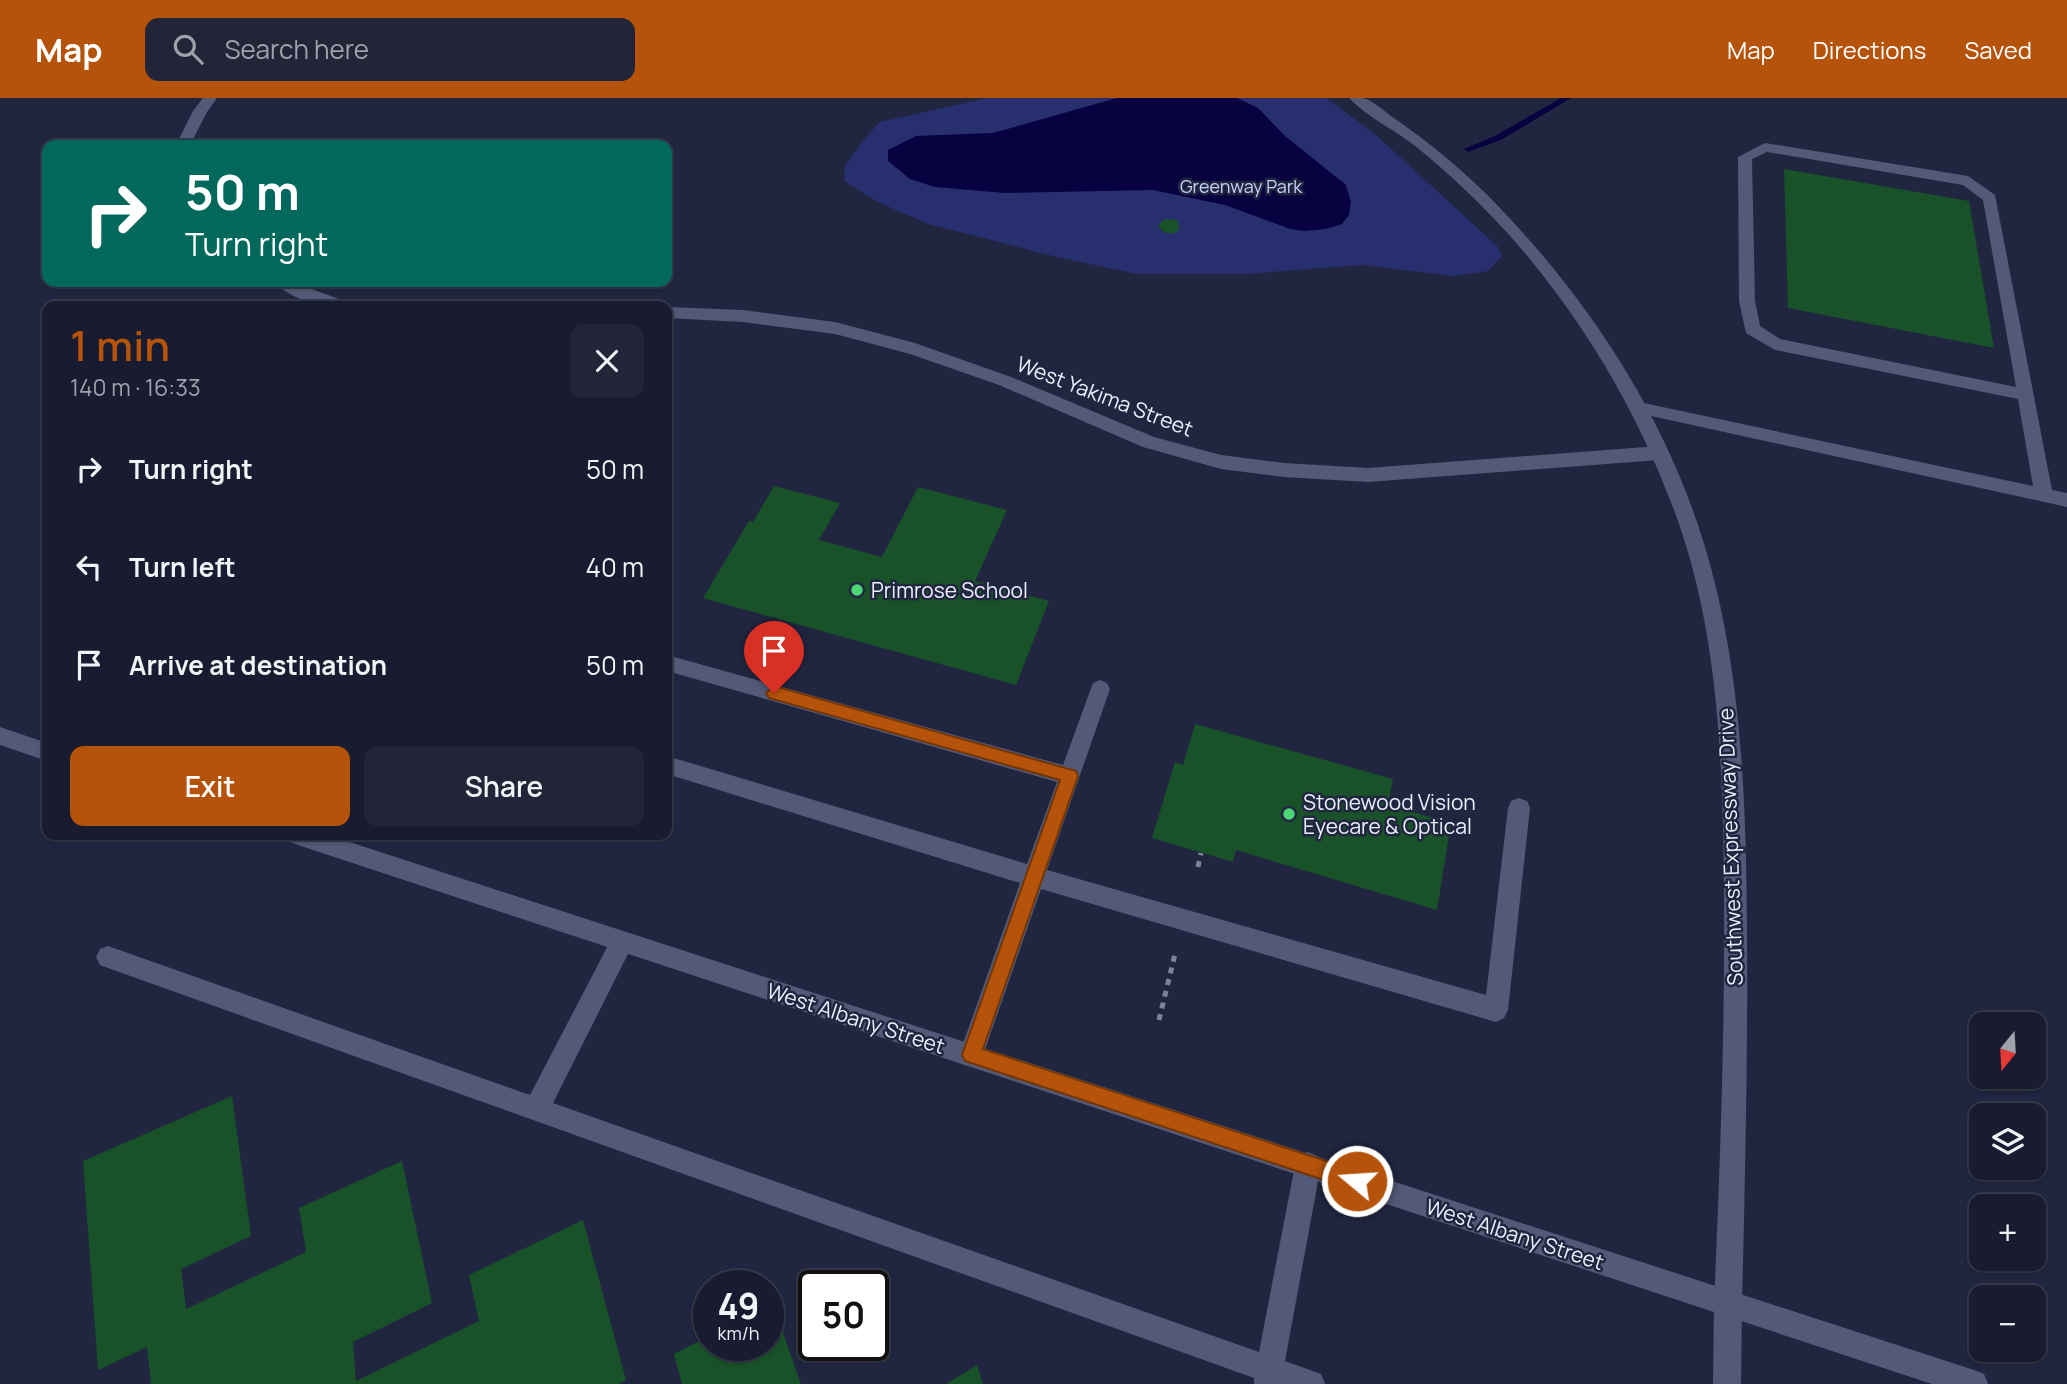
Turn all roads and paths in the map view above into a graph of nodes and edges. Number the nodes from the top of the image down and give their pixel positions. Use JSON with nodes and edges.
{"nodes":[{"id":1,"x":210,"y":98,"type":"edge"},
{"id":2,"x":1356,"y":98,"type":"edge"},
{"id":3,"x":186,"y":140,"type":"edge"},
{"id":4,"x":292,"y":287,"type":"edge"},
{"id":5,"x":326,"y":301,"type":"edge"},
{"id":6,"x":672,"y":312,"type":"edge"},
{"id":7,"x":2026,"y":395,"type":"junction"},
{"id":8,"x":1639,"y":408,"type":"junction"},
{"id":9,"x":1659,"y":453,"type":"junction"},
{"id":10,"x":2044,"y":495,"type":"junction"},
{"id":11,"x":2067,"y":500,"type":"edge"},
{"id":12,"x":672,"y":664,"type":"edge"},
{"id":13,"x":1100,"y":689,"type":"dead end"},
{"id":14,"x":0,"y":736,"type":"edge"},
{"id":15,"x":42,"y":750,"type":"edge"},
{"id":16,"x":672,"y":767,"type":"edge"},
{"id":17,"x":1070,"y":776,"type":"junction"},
{"id":18,"x":1519,"y":808,"type":"dead end"},
{"id":19,"x":313,"y":840,"type":"edge"},
{"id":20,"x":1201,"y":853,"type":"dead end"},
{"id":21,"x":1198,"y":867,"type":"dead end"},
{"id":22,"x":1034,"y":877,"type":"junction"},
{"id":23,"x":622,"y":942,"type":"junction"},
{"id":24,"x":1177,"y":948,"type":"dead end"},
{"id":25,"x":108,"y":957,"type":"dead end"},
{"id":26,"x":1159,"y":1020,"type":"dead end"},
{"id":27,"x":971,"y":1055,"type":"junction"},
{"id":28,"x":536,"y":1110,"type":"junction"},
{"id":29,"x":1308,"y":1165,"type":"junction"},
{"id":30,"x":1728,"y":1304,"type":"junction"},
{"id":31,"x":1268,"y":1377,"type":"edge"},
{"id":32,"x":1311,"y":1384,"type":"edge"},
{"id":33,"x":1727,"y":1384,"type":"edge"},
{"id":34,"x":1974,"y":1384,"type":"edge"}],
"edges":[{"from":1,"to":3,"type":"street"},
{"from":2,"to":8,"type":"street","name":"Southwest Expressway Drive"},
{"from":4,"to":5,"type":"street"},
{"from":6,"to":9,"type":"street","name":"West Yakima Street"},
{"from":7,"to":7,"type":"street"},
{"from":7,"to":10,"type":"street"},
{"from":8,"to":9,"type":"street","name":"Southwest Expressway Drive"},
{"from":8,"to":10,"type":"street"},
{"from":9,"to":30,"type":"street","name":"Southwest Expressway Drive"},
{"from":10,"to":11,"type":"street"},
{"from":12,"to":17,"type":"street"},
{"from":13,"to":17,"type":"street"},
{"from":14,"to":15,"type":"street"},
{"from":16,"to":22,"type":"street"},
{"from":17,"to":22,"type":"street"},
{"from":18,"to":22,"type":"street"},
{"from":19,"to":23,"type":"street","name":"West Albany Street"},
{"from":20,"to":21,"type":"path"},
{"from":22,"to":27,"type":"street"},
{"from":23,"to":27,"type":"street","name":"West Albany Street"},
{"from":23,"to":28,"type":"street"},
{"from":24,"to":26,"type":"path"},
{"from":25,"to":28,"type":"street"},
{"from":27,"to":29,"type":"street","name":"West Albany Street"},
{"from":28,"to":31,"type":"street"},
{"from":29,"to":30,"type":"street","name":"West Albany Street"},
{"from":29,"to":31,"type":"street"},
{"from":30,"to":33,"type":"street","name":"Southwest Expressway Drive"},
{"from":30,"to":34,"type":"street","name":"West Albany Street"},
{"from":31,"to":32,"type":"street"}]}
